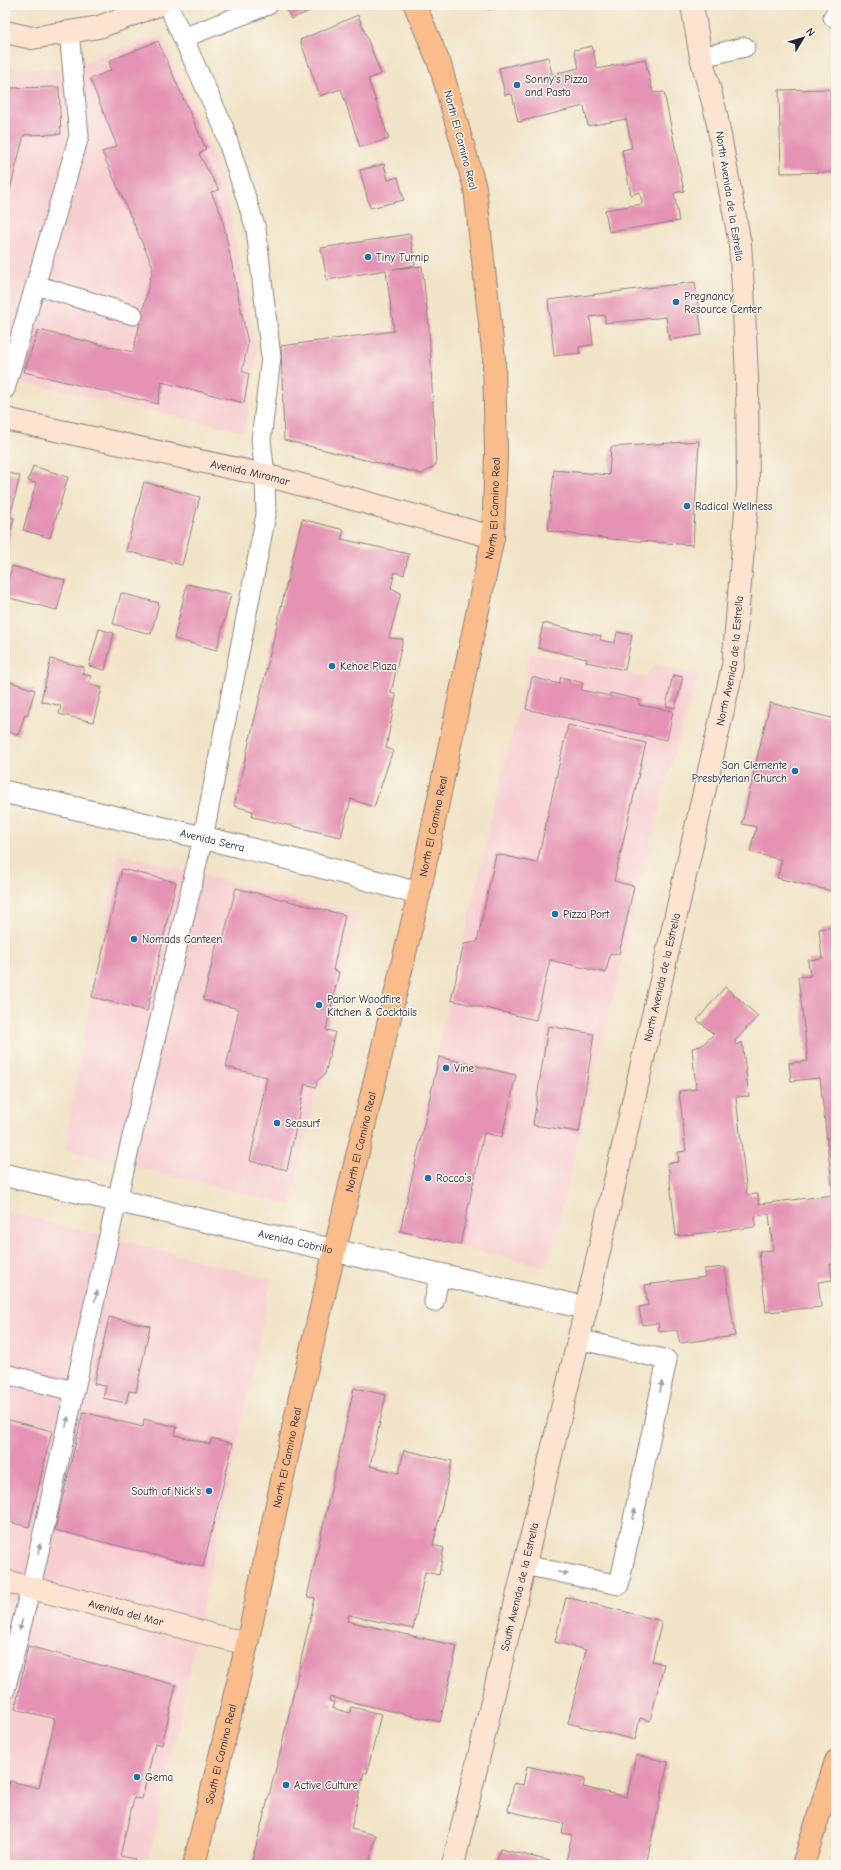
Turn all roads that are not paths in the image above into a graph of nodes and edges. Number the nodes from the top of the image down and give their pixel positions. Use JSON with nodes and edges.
{"nodes":[{"id":1,"x":158,"y":5,"type":"edge"},
{"id":2,"x":168,"y":5,"type":"edge"},
{"id":3,"x":268,"y":5,"type":"edge"},
{"id":4,"x":416,"y":5,"type":"edge"},
{"id":5,"x":692,"y":5,"type":"edge"},
{"id":6,"x":249,"y":9,"type":"edge"},
{"id":7,"x":5,"y":32,"type":"edge"},
{"id":8,"x":69,"y":32,"type":"junction"},
{"id":9,"x":183,"y":38,"type":"junction"},
{"id":10,"x":745,"y":47,"type":"dead end"},
{"id":11,"x":701,"y":57,"type":"junction"},
{"id":12,"x":36,"y":285,"type":"junction"},
{"id":13,"x":133,"y":316,"type":"dead end"},
{"id":14,"x":5,"y":389,"type":"edge"},
{"id":15,"x":5,"y":419,"type":"edge"},
{"id":16,"x":265,"y":474,"type":"junction"},
{"id":17,"x":493,"y":537,"type":"junction"},
{"id":18,"x":5,"y":792,"type":"edge"},
{"id":19,"x":203,"y":838,"type":"junction"},
{"id":20,"x":420,"y":894,"type":"junction"},
{"id":21,"x":5,"y":1175,"type":"edge"},
{"id":22,"x":117,"y":1200,"type":"junction"},
{"id":23,"x":334,"y":1249,"type":"junction"},
{"id":24,"x":440,"y":1274,"type":"junction"},
{"id":25,"x":434,"y":1302,"type":"dead end"},
{"id":26,"x":586,"y":1308,"type":"junction"},
{"id":27,"x":578,"y":1339,"type":"junction"},
{"id":28,"x":5,"y":1374,"type":"edge"},
{"id":29,"x":74,"y":1391,"type":"junction"},
{"id":30,"x":524,"y":1565,"type":"junction"},
{"id":31,"x":5,"y":1581,"type":"edge"},
{"id":32,"x":31,"y":1587,"type":"junction"},
{"id":33,"x":247,"y":1644,"type":"junction"},
{"id":34,"x":5,"y":1690,"type":"edge"},
{"id":35,"x":836,"y":1761,"type":"edge"},
{"id":36,"x":194,"y":1865,"type":"edge"},
{"id":37,"x":453,"y":1865,"type":"edge"},
{"id":38,"x":803,"y":1865,"type":"edge"}],
"edges":[{"from":1,"to":8,"type":"street"},
{"from":2,"to":9,"type":"lane"},
{"from":3,"to":6,"type":"lane"},
{"from":4,"to":17,"type":"main road","name":"North El Camino Real"},
{"from":5,"to":11,"type":"street","name":"North Avenida de la Estrella"},
{"from":6,"to":9,"type":"lane"},
{"from":7,"to":8,"type":"street"},
{"from":8,"to":12,"type":"lane"},
{"from":9,"to":16,"type":"lane"},
{"from":10,"to":11,"type":"lane"},
{"from":11,"to":26,"type":"street","name":"North Avenida de la Estrella"},
{"from":12,"to":13,"type":"lane"},
{"from":12,"to":14,"type":"lane"},
{"from":15,"to":16,"type":"street","name":"Avenida Miramar"},
{"from":16,"to":17,"type":"street","name":"Avenida Miramar"},
{"from":16,"to":19,"type":"lane"},
{"from":17,"to":20,"type":"main road","name":"North El Camino Real"},
{"from":18,"to":19,"type":"street","name":"Avenida Serra"},
{"from":19,"to":20,"type":"street","name":"Avenida Serra"},
{"from":19,"to":22,"type":"lane"},
{"from":20,"to":23,"type":"main road","name":"North El Camino Real"},
{"from":21,"to":22,"type":"street","name":"Avenida Cabrillo"},
{"from":22,"to":23,"type":"street","name":"Avenida Cabrillo"},
{"from":29,"to":22,"type":"lane","one_way":true},
{"from":23,"to":24,"type":"street","name":"Avenida Cabrillo"},
{"from":23,"to":33,"type":"main road","name":"North El Camino Real"},
{"from":24,"to":25,"type":"lane"},
{"from":24,"to":26,"type":"street","name":"Avenida Cabrillo"},
{"from":26,"to":27,"type":"street","name":"South Avenida de la Estrella"},
{"from":27,"to":30,"type":"street","name":"South Avenida de la Estrella"},
{"from":30,"to":27,"type":"lane","one_way":true},
{"from":28,"to":29,"type":"lane"},
{"from":32,"to":29,"type":"lane","one_way":true},
{"from":30,"to":37,"type":"street","name":"South Avenida de la Estrella"},
{"from":31,"to":32,"type":"street","name":"Avenida del Mar"},
{"from":32,"to":33,"type":"street","name":"Avenida del Mar"},
{"from":32,"to":34,"type":"lane","one_way":true},
{"from":33,"to":36,"type":"main road","name":"South El Camino Real"},
{"from":35,"to":38,"type":"main road"}]}
